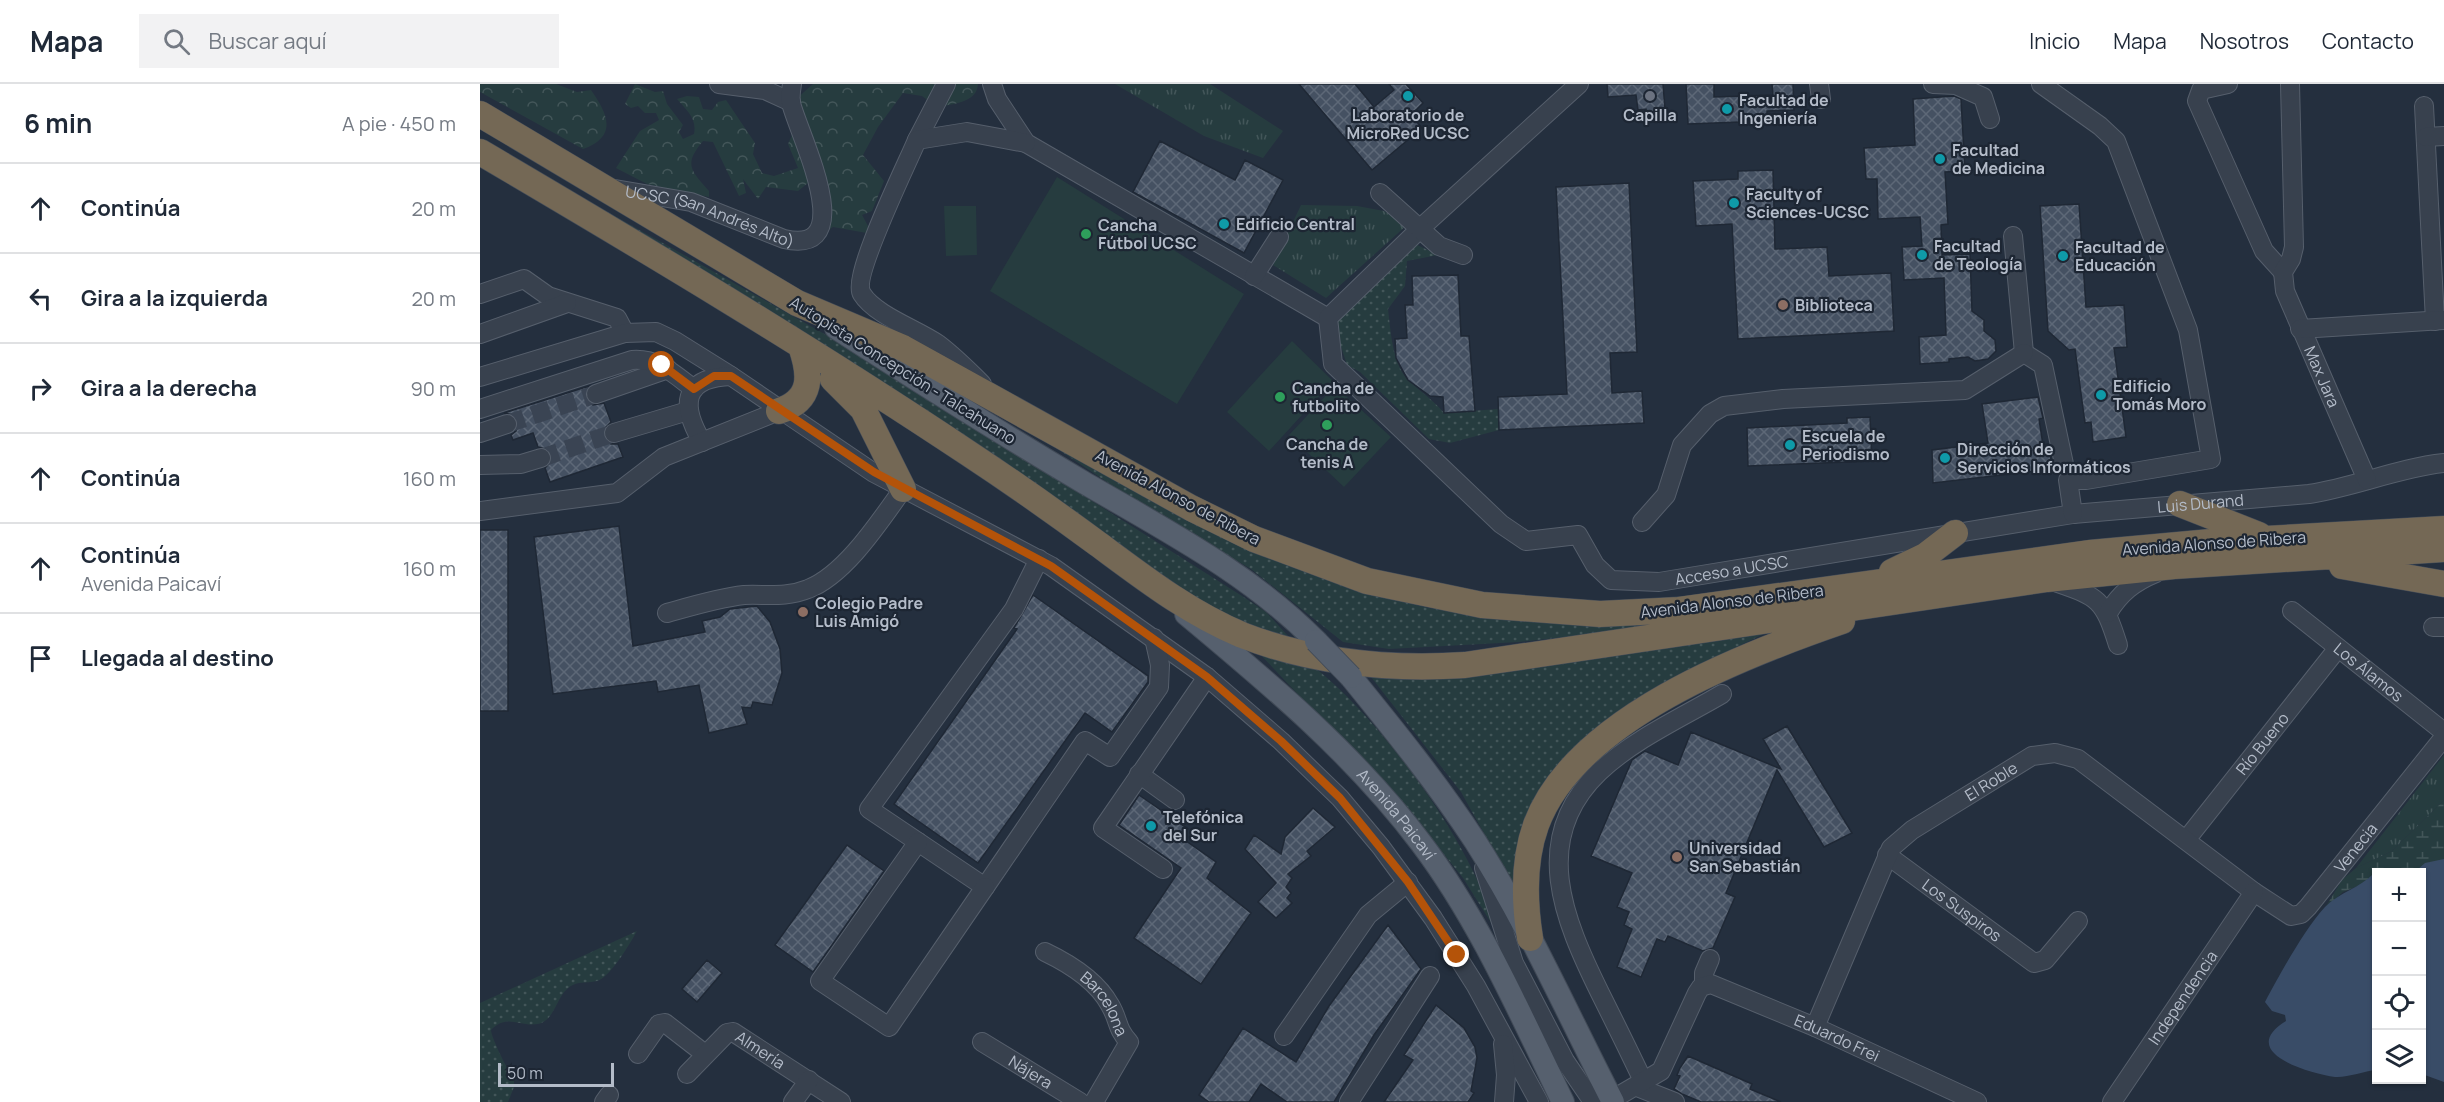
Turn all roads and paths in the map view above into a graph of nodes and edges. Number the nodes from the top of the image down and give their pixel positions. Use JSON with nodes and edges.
{"nodes":[{"id":1,"x":718,"y":84,"type":"edge"},
{"id":2,"x":946,"y":84,"type":"edge"},
{"id":3,"x":992,"y":84,"type":"edge"},
{"id":4,"x":1579,"y":84,"type":"edge"},
{"id":5,"x":1934,"y":84,"type":"edge"},
{"id":6,"x":2041,"y":84,"type":"edge"},
{"id":7,"x":2228,"y":84,"type":"edge"},
{"id":8,"x":2290,"y":84,"type":"edge"},
{"id":9,"x":791,"y":93,"type":"edge"},
{"id":10,"x":2424,"y":106,"type":"dead end"},
{"id":11,"x":480,"y":114,"type":"edge"},
{"id":12,"x":1990,"y":119,"type":"dead end"},
{"id":13,"x":2435,"y":137,"type":"edge"},
{"id":14,"x":917,"y":140,"type":"junction"},
{"id":15,"x":1026,"y":143,"type":"junction"},
{"id":16,"x":480,"y":152,"type":"edge"},
{"id":17,"x":607,"y":188,"type":"junction"},
{"id":18,"x":1380,"y":193,"type":"dead end"},
{"id":19,"x":1419,"y":229,"type":"junction"},
{"id":20,"x":2013,"y":236,"type":"dead end"},
{"id":21,"x":1280,"y":237,"type":"dead end"},
{"id":22,"x":1463,"y":255,"type":"dead end"},
{"id":23,"x":2283,"y":272,"type":"junction"},
{"id":24,"x":1254,"y":276,"type":"junction"},
{"id":25,"x":480,"y":294,"type":"edge"},
{"id":26,"x":567,"y":303,"type":"junction"},
{"id":27,"x":797,"y":303,"type":"junction"},
{"id":28,"x":1328,"y":318,"type":"junction"},
{"id":29,"x":2440,"y":321,"type":"edge"},
{"id":30,"x":2300,"y":329,"type":"junction"},
{"id":31,"x":626,"y":333,"type":"junction"},
{"id":32,"x":480,"y":334,"type":"edge"},
{"id":33,"x":801,"y":346,"type":"junction"},
{"id":34,"x":2024,"y":353,"type":"junction"},
{"id":35,"x":668,"y":369,"type":"junction"},
{"id":36,"x":731,"y":376,"type":"junction"},
{"id":37,"x":480,"y":377,"type":"edge"},
{"id":38,"x":694,"y":389,"type":"junction"},
{"id":39,"x":596,"y":394,"type":"tunnel mouth"},
{"id":40,"x":996,"y":398,"type":"junction"},
{"id":41,"x":480,"y":409,"type":"edge"},
{"id":42,"x":688,"y":411,"type":"junction"},
{"id":43,"x":779,"y":411,"type":"junction"},
{"id":44,"x":507,"y":424,"type":"tunnel mouth"},
{"id":45,"x":480,"y":433,"type":"edge"},
{"id":46,"x":614,"y":433,"type":"tunnel mouth"},
{"id":47,"x":702,"y":442,"type":"junction"},
{"id":48,"x":541,"y":458,"type":"tunnel mouth"},
{"id":49,"x":2444,"y":463,"type":"edge"},
{"id":50,"x":2064,"y":464,"type":"dead end"},
{"id":51,"x":480,"y":465,"type":"edge"},
{"id":52,"x":2367,"y":480,"type":"junction"},
{"id":53,"x":903,"y":489,"type":"junction"},
{"id":54,"x":2180,"y":504,"type":"junction"},
{"id":55,"x":480,"y":511,"type":"edge"},
{"id":56,"x":2073,"y":514,"type":"junction"},
{"id":57,"x":1642,"y":522,"type":"dead end"},
{"id":58,"x":2444,"y":529,"type":"edge"},
{"id":59,"x":1955,"y":533,"type":"joint"},
{"id":60,"x":1916,"y":549,"type":"junction"},
{"id":61,"x":2273,"y":549,"type":"junction"},
{"id":62,"x":2444,"y":549,"type":"edge"},
{"id":63,"x":1039,"y":559,"type":"junction"},
{"id":64,"x":2174,"y":566,"type":"junction"},
{"id":65,"x":2047,"y":579,"type":"junction"},
{"id":66,"x":1862,"y":584,"type":"junction"},
{"id":67,"x":2444,"y":584,"type":"edge"},
{"id":68,"x":1153,"y":586,"type":"junction"},
{"id":69,"x":1914,"y":599,"type":"junction"},
{"id":70,"x":2292,"y":611,"type":"dead end"},
{"id":71,"x":667,"y":613,"type":"dead end"},
{"id":72,"x":2108,"y":613,"type":"junction"},
{"id":73,"x":1154,"y":638,"type":"junction"},
{"id":74,"x":2118,"y":645,"type":"dead end"},
{"id":75,"x":2338,"y":648,"type":"junction"},
{"id":76,"x":1207,"y":677,"type":"junction"},
{"id":77,"x":1722,"y":694,"type":"dead end"},
{"id":78,"x":2444,"y":732,"type":"edge"},
{"id":79,"x":2444,"y":737,"type":"edge"},
{"id":80,"x":1139,"y":774,"type":"junction"},
{"id":81,"x":1175,"y":800,"type":"dead end"},
{"id":82,"x":2186,"y":840,"type":"junction"},
{"id":83,"x":918,"y":842,"type":"junction"},
{"id":84,"x":1476,"y":843,"type":"junction"},
{"id":85,"x":1887,"y":855,"type":"junction"},
{"id":86,"x":1163,"y":869,"type":"dead end"},
{"id":87,"x":1408,"y":882,"type":"junction"},
{"id":88,"x":985,"y":887,"type":"junction"},
{"id":89,"x":2254,"y":892,"type":"junction"},
{"id":90,"x":2078,"y":921,"type":"dead end"},
{"id":91,"x":1530,"y":938,"type":"junction"},
{"id":92,"x":1045,"y":952,"type":"dead end"},
{"id":93,"x":1710,"y":959,"type":"dead end"},
{"id":94,"x":1430,"y":976,"type":"dead end"},
{"id":95,"x":1701,"y":989,"type":"junction"},
{"id":96,"x":1815,"y":1027,"type":"junction"},
{"id":97,"x":1500,"y":1030,"type":"junction"},
{"id":98,"x":1284,"y":1036,"type":"dead end"},
{"id":99,"x":982,"y":1042,"type":"dead end"},
{"id":100,"x":1539,"y":1053,"type":"junction"},
{"id":101,"x":638,"y":1054,"type":"dead end"},
{"id":102,"x":705,"y":1054,"type":"junction"},
{"id":103,"x":687,"y":1074,"type":"dead end"},
{"id":104,"x":809,"y":1080,"type":"junction"},
{"id":105,"x":1640,"y":1085,"type":"junction"},
{"id":106,"x":1606,"y":1101,"type":"edge"},
{"id":107,"x":793,"y":1102,"type":"edge"},
{"id":108,"x":842,"y":1102,"type":"edge"},
{"id":109,"x":1080,"y":1102,"type":"edge"},
{"id":110,"x":1094,"y":1102,"type":"edge"},
{"id":111,"x":1349,"y":1102,"type":"edge"},
{"id":112,"x":1504,"y":1102,"type":"edge"},
{"id":113,"x":1539,"y":1102,"type":"edge"},
{"id":114,"x":1563,"y":1102,"type":"edge"},
{"id":115,"x":1582,"y":1102,"type":"edge"},
{"id":116,"x":1675,"y":1102,"type":"edge"},
{"id":117,"x":1977,"y":1102,"type":"edge"},
{"id":118,"x":2112,"y":1102,"type":"edge"}],
"edges":[{"from":1,"to":9,"type":"street","name":"UCSC (San Andrés Alto)"},
{"from":2,"to":14,"type":"street"},
{"from":3,"to":15,"type":"street"},
{"from":4,"to":19,"type":"street"},
{"from":5,"to":12,"type":"street"},
{"from":6,"to":56,"type":"street"},
{"from":7,"to":23,"type":"street","name":"Max Jara"},
{"from":8,"to":23,"type":"street"},
{"from":9,"to":17,"type":"street","name":"UCSC (San Andrés Alto)"},
{"from":10,"to":13,"type":"street"},
{"from":11,"to":17,"type":"highway","name":"Autopista Concepción - Talcahuano"},
{"from":13,"to":29,"type":"street"},
{"from":14,"to":15,"type":"street"},
{"from":14,"to":40,"type":"street"},
{"from":15,"to":24,"type":"street"},
{"from":16,"to":33,"type":"highway","name":"Autopista Concepción - Talcahuano"},
{"from":17,"to":27,"type":"highway","name":"Autopista Concepción - Talcahuano"},
{"from":18,"to":19,"type":"street"},
{"from":19,"to":22,"type":"street"},
{"from":19,"to":28,"type":"street"},
{"from":20,"to":34,"type":"street"},
{"from":21,"to":24,"type":"street"},
{"from":23,"to":30,"type":"street","name":"Max Jara"},
{"from":24,"to":28,"type":"street"},
{"from":25,"to":26,"type":"street"},
{"from":26,"to":31,"type":"street"},
{"from":26,"to":32,"type":"street"},
{"from":27,"to":40,"type":"highway","name":"Avenida Alonso de Ribera"},
{"from":27,"to":84,"type":"main road","name":"Autopista Concepción - Talcahuano","bridge":true},
{"from":28,"to":60,"type":"street","name":"Acceso a UCSC"},
{"from":29,"to":30,"type":"street"},
{"from":30,"to":52,"type":"street","name":"Max Jara"},
{"from":31,"to":36,"type":"street","name":"Avenida Paicaví"},
{"from":31,"to":37,"type":"street","name":"Avenida Paicaví"},
{"from":33,"to":43,"type":"highway"},
{"from":33,"to":53,"type":"highway"},
{"from":33,"to":68,"type":"highway","name":"Autopista Concepción - Talcahuano"},
{"from":34,"to":50,"type":"street"},
{"from":34,"to":57,"type":"street"},
{"from":35,"to":38,"type":"street"},
{"from":35,"to":39,"type":"street"},
{"from":35,"to":41,"type":"street"},
{"from":36,"to":38,"type":"street"},
{"from":36,"to":43,"type":"street","name":"Avenida Paicaví"},
{"from":38,"to":42,"type":"street"},
{"from":40,"to":66,"type":"highway","name":"Avenida Alonso de Ribera"},
{"from":42,"to":46,"type":"street"},
{"from":42,"to":47,"type":"street"},
{"from":43,"to":47,"type":"street"},
{"from":43,"to":53,"type":"street","name":"Avenida Paicaví"},
{"from":44,"to":45,"type":"street"},
{"from":47,"to":55,"type":"street"},
{"from":48,"to":51,"type":"street"},
{"from":49,"to":52,"type":"street","name":"Luis Durand"},
{"from":52,"to":54,"type":"street","name":"Luis Durand"},
{"from":53,"to":63,"type":"street","name":"Avenida Paicaví"},
{"from":53,"to":71,"type":"street"},
{"from":54,"to":56,"type":"street","name":"Luis Durand"},
{"from":54,"to":61,"type":"highway"},
{"from":56,"to":59,"type":"street","name":"Luis Durand"},
{"from":58,"to":61,"type":"highway","name":"Avenida Alonso de Ribera"},
{"from":59,"to":60,"type":"highway"},
{"from":60,"to":66,"type":"highway"},
{"from":61,"to":62,"type":"highway","name":"Avenida Alonso de Ribera"},
{"from":61,"to":64,"type":"highway","name":"Avenida Alonso de Ribera"},
{"from":61,"to":66,"type":"highway","name":"Avenida Alonso de Ribera"},
{"from":61,"to":67,"type":"highway"},
{"from":63,"to":73,"type":"street","name":"Avenida Paicaví"},
{"from":63,"to":83,"type":"street"},
{"from":64,"to":65,"type":"highway","name":"Avenida Alonso de Ribera"},
{"from":64,"to":72,"type":"street"},
{"from":65,"to":69,"type":"highway","name":"Avenida Alonso de Ribera"},
{"from":65,"to":72,"type":"street"},
{"from":68,"to":69,"type":"highway","name":"Avenida Alonso de Ribera"},
{"from":68,"to":100,"type":"main road","name":"Avenida Paicaví"},
{"from":69,"to":91,"type":"highway"},
{"from":70,"to":75,"type":"street","name":"Los Álamos"},
{"from":72,"to":74,"type":"street"},
{"from":73,"to":76,"type":"street","name":"Avenida Paicaví"},
{"from":73,"to":88,"type":"street"},
{"from":75,"to":78,"type":"street","name":"Los Álamos"},
{"from":75,"to":82,"type":"street","name":"Río Bueno"},
{"from":76,"to":80,"type":"street"},
{"from":76,"to":87,"type":"street","name":"Avenida Paicaví"},
{"from":77,"to":105,"type":"street"},
{"from":79,"to":89,"type":"street","name":"Venecia"},
{"from":80,"to":81,"type":"street"},
{"from":80,"to":86,"type":"street"},
{"from":82,"to":85,"type":"street","name":"El Roble"},
{"from":82,"to":89,"type":"street","name":"El Roble"},
{"from":83,"to":88,"type":"street"},
{"from":83,"to":88,"type":"street"},
{"from":84,"to":91,"type":"main road"},
{"from":84,"to":106,"type":"street"},
{"from":85,"to":90,"type":"street","name":"Los Suspiros"},
{"from":85,"to":96,"type":"street","name":"El Roble"},
{"from":87,"to":97,"type":"street","name":"Avenida Paicaví"},
{"from":87,"to":98,"type":"street"},
{"from":89,"to":118,"type":"street","name":"Independencia"},
{"from":91,"to":106,"type":"main road"},
{"from":92,"to":110,"type":"street","name":"Barcelona"},
{"from":93,"to":95,"type":"street"},
{"from":94,"to":111,"type":"street"},
{"from":95,"to":96,"type":"street","name":"Eduardo Frei"},
{"from":95,"to":105,"type":"street"},
{"from":96,"to":117,"type":"street","name":"Eduardo Frei"},
{"from":97,"to":112,"type":"street"},
{"from":97,"to":113,"type":"street","name":"Avenida Paicaví"},
{"from":99,"to":109,"type":"street","name":"Nájera"},
{"from":100,"to":114,"type":"main road","name":"Avenida Paicaví"},
{"from":100,"to":115,"type":"street"},
{"from":101,"to":102,"type":"street"},
{"from":102,"to":103,"type":"street","name":"Almería"},
{"from":102,"to":104,"type":"street","name":"Almería"},
{"from":104,"to":107,"type":"street"},
{"from":104,"to":108,"type":"street","name":"Almería"},
{"from":105,"to":106,"type":"street"},
{"from":105,"to":116,"type":"street"}]}
